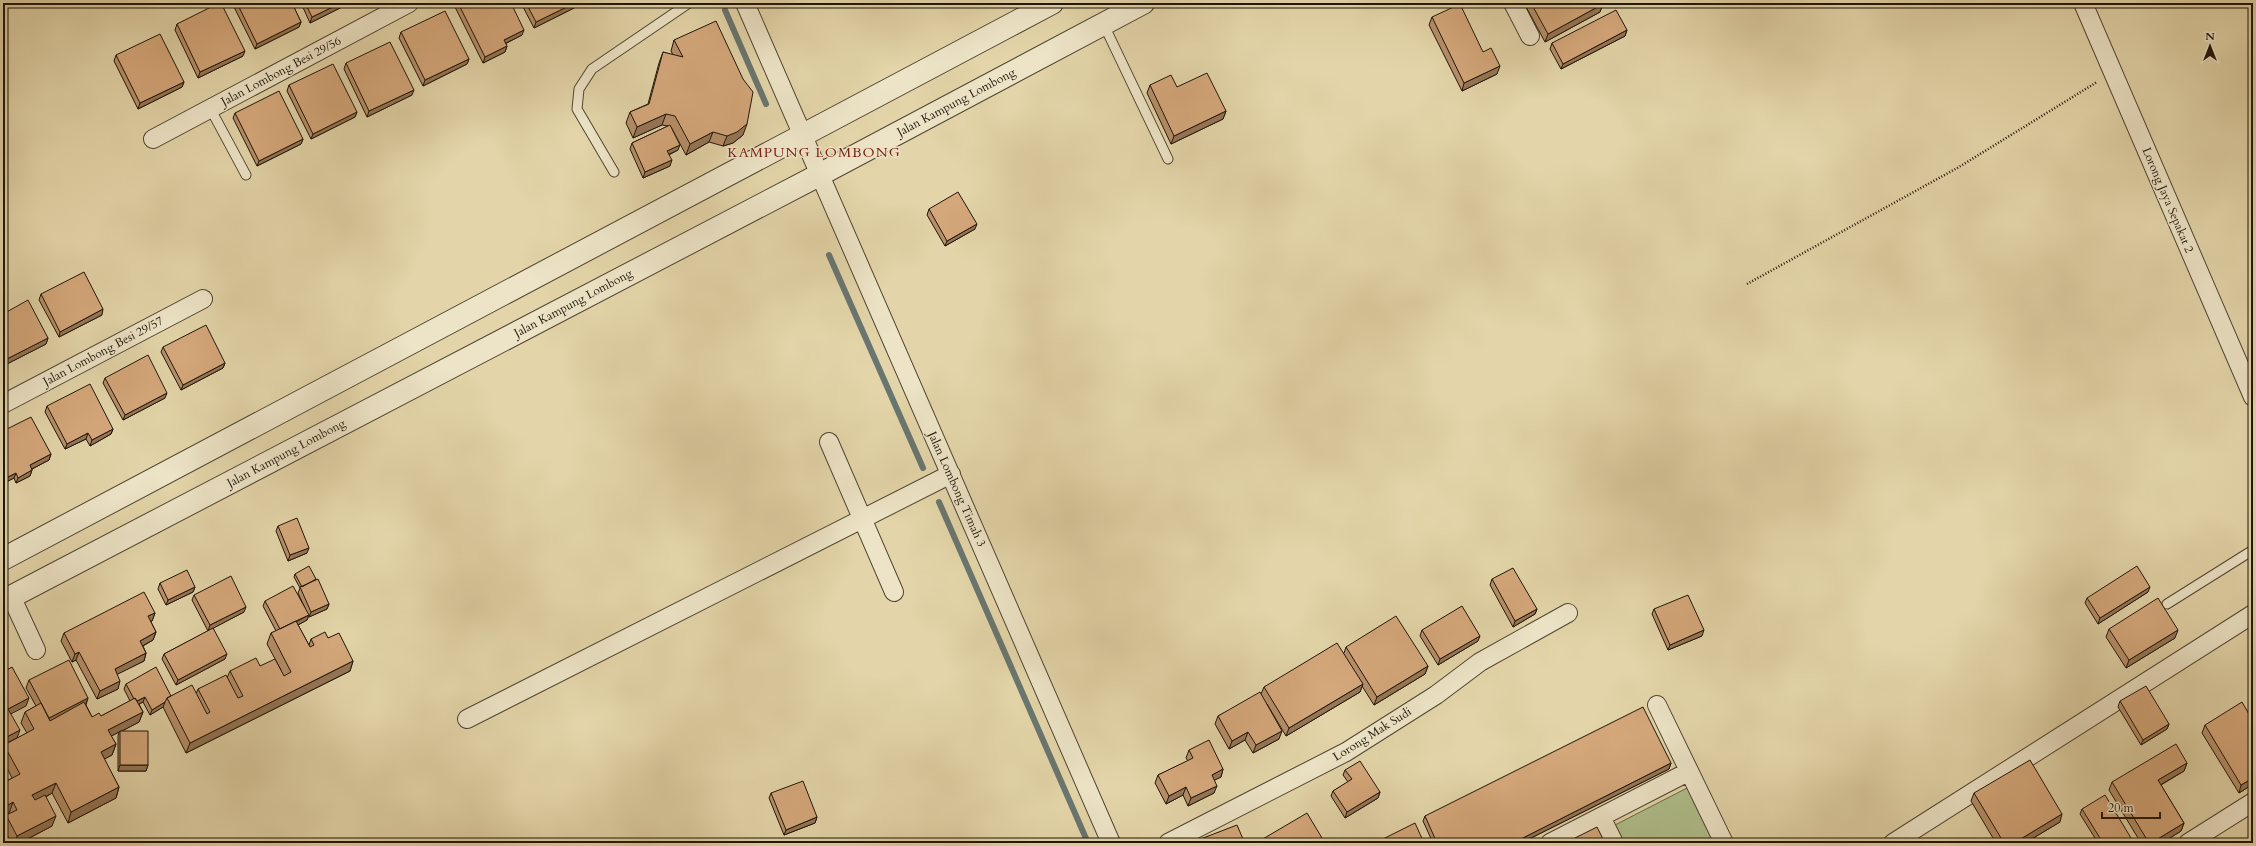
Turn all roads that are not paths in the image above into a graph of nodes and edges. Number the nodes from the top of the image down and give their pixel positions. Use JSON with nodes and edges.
{"nodes":[{"id":1,"x":409,"y":3,"type":"edge"},
{"id":2,"x":689,"y":3,"type":"edge"},
{"id":3,"x":746,"y":3,"type":"edge"},
{"id":4,"x":1052,"y":3,"type":"edge"},
{"id":5,"x":1143,"y":3,"type":"edge"},
{"id":6,"x":1513,"y":3,"type":"edge"},
{"id":7,"x":2083,"y":3,"type":"edge"},
{"id":8,"x":1104,"y":24,"type":"junction"},
{"id":9,"x":1530,"y":36,"type":"dead end"},
{"id":10,"x":210,"y":108,"type":"junction"},
{"id":11,"x":802,"y":135,"type":"junction"},
{"id":12,"x":152,"y":139,"type":"dead end"},
{"id":13,"x":1168,"y":159,"type":"dead end"},
{"id":14,"x":614,"y":172,"type":"dead end"},
{"id":15,"x":246,"y":175,"type":"dead end"},
{"id":16,"x":819,"y":175,"type":"junction"},
{"id":17,"x":203,"y":299,"type":"dead end"},
{"id":18,"x":2253,"y":397,"type":"edge"},
{"id":19,"x":3,"y":404,"type":"edge"},
{"id":20,"x":830,"y":442,"type":"dead end"},
{"id":21,"x":951,"y":474,"type":"junction"},
{"id":22,"x":862,"y":519,"type":"junction"},
{"id":23,"x":2253,"y":550,"type":"edge"},
{"id":24,"x":3,"y":559,"type":"edge"},
{"id":25,"x":894,"y":592,"type":"dead end"},
{"id":26,"x":7,"y":599,"type":"edge"},
{"id":27,"x":2167,"y":604,"type":"dead end"},
{"id":28,"x":1568,"y":613,"type":"dead end"},
{"id":29,"x":2253,"y":614,"type":"edge"},
{"id":30,"x":36,"y":650,"type":"dead end"},
{"id":31,"x":1657,"y":705,"type":"dead end"},
{"id":32,"x":467,"y":719,"type":"dead end"},
{"id":33,"x":1688,"y":772,"type":"junction"},
{"id":34,"x":2253,"y":802,"type":"edge"},
{"id":35,"x":1601,"y":817,"type":"junction"},
{"id":36,"x":1111,"y":843,"type":"edge"},
{"id":37,"x":1168,"y":843,"type":"edge"},
{"id":38,"x":1550,"y":843,"type":"edge"},
{"id":39,"x":1614,"y":843,"type":"edge"},
{"id":40,"x":1724,"y":843,"type":"edge"},
{"id":41,"x":1893,"y":843,"type":"edge"},
{"id":42,"x":2188,"y":843,"type":"edge"}],
"edges":[{"from":1,"to":10,"type":"street","name":"Jalan Lombong Besi 29/56"},
{"from":2,"to":14,"type":"lane"},
{"from":3,"to":11,"type":"street","name":"Jalan Lombong Timah 3"},
{"from":4,"to":11,"type":"street"},
{"from":5,"to":8,"type":"street","name":"Jalan Kampung Lombong"},
{"from":6,"to":9,"type":"street"},
{"from":7,"to":18,"type":"street","name":"Lorong Jaya Sepakat 2"},
{"from":8,"to":13,"type":"lane"},
{"from":8,"to":16,"type":"street","name":"Jalan Kampung Lombong"},
{"from":10,"to":12,"type":"street","name":"Jalan Lombong Besi 29/56"},
{"from":10,"to":15,"type":"lane"},
{"from":11,"to":16,"type":"street","name":"Jalan Lombong Timah 3"},
{"from":11,"to":24,"type":"street"},
{"from":16,"to":21,"type":"street","name":"Jalan Lombong Timah 3"},
{"from":16,"to":26,"type":"street","name":"Jalan Kampung Lombong"},
{"from":17,"to":19,"type":"street","name":"Jalan Lombong Besi 29/57"},
{"from":20,"to":22,"type":"street"},
{"from":21,"to":22,"type":"street"},
{"from":21,"to":36,"type":"street","name":"Jalan Lombong Timah 3"},
{"from":22,"to":25,"type":"street"},
{"from":22,"to":32,"type":"street"},
{"from":23,"to":27,"type":"lane"},
{"from":26,"to":30,"type":"street"},
{"from":28,"to":37,"type":"street","name":"Lorong Mak Sudi"},
{"from":29,"to":41,"type":"street"},
{"from":31,"to":33,"type":"street"},
{"from":33,"to":35,"type":"street"},
{"from":33,"to":40,"type":"street"},
{"from":34,"to":42,"type":"street"},
{"from":35,"to":38,"type":"street"},
{"from":35,"to":39,"type":"street"}]}
